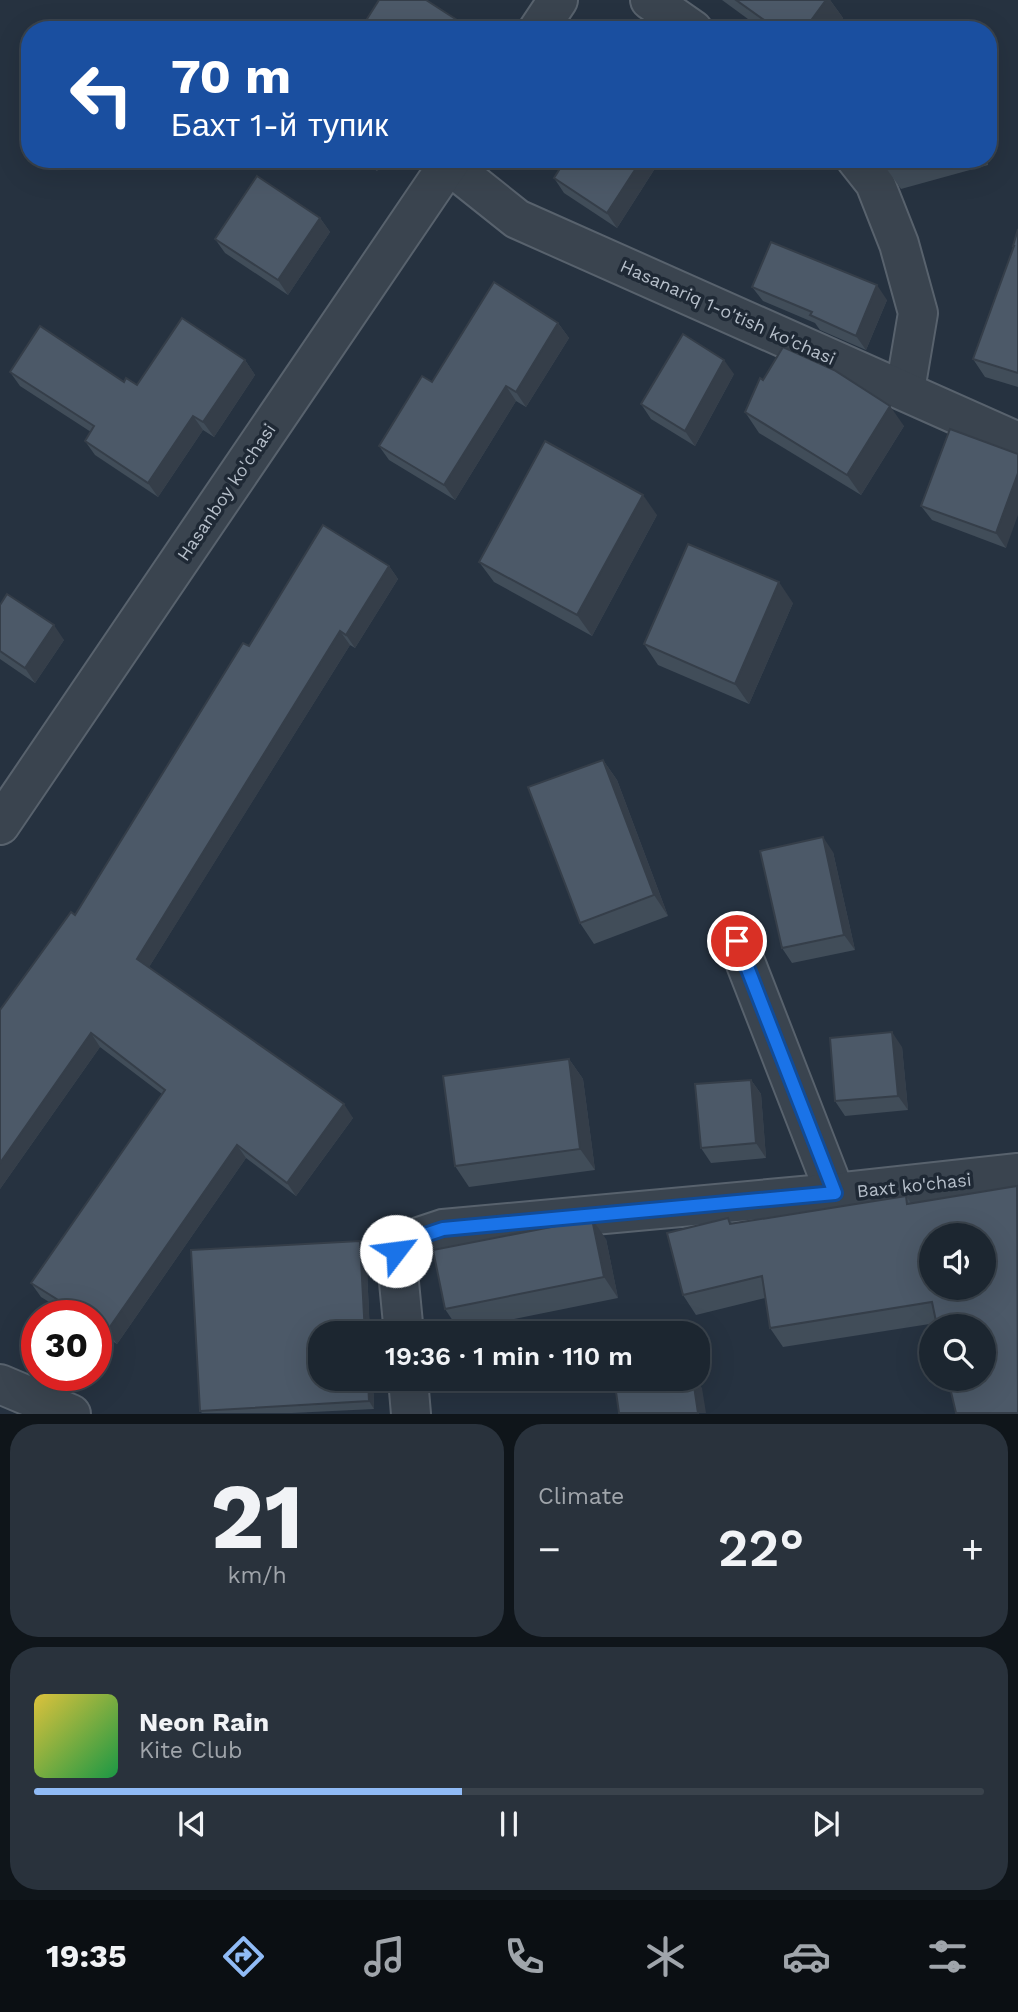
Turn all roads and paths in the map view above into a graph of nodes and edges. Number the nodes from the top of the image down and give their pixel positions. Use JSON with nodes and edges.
{"nodes":[{"id":1,"x":558,"y":0,"type":"edge"},
{"id":2,"x":650,"y":0,"type":"edge"},
{"id":3,"x":544,"y":21,"type":"edge"},
{"id":4,"x":680,"y":21,"type":"edge"},
{"id":5,"x":446,"y":168,"type":"edge"},
{"id":6,"x":457,"y":168,"type":"edge"},
{"id":7,"x":863,"y":168,"type":"edge"},
{"id":8,"x":905,"y":390,"type":"junction"},
{"id":9,"x":1018,"y":442,"type":"edge"},
{"id":10,"x":0,"y":825,"type":"edge"},
{"id":11,"x":737,"y":941,"type":"dead end"},
{"id":12,"x":1018,"y":1173,"type":"edge"},
{"id":13,"x":835,"y":1193,"type":"junction"},
{"id":14,"x":403,"y":1321,"type":"edge"},
{"id":15,"x":0,"y":1384,"type":"edge"},
{"id":16,"x":409,"y":1391,"type":"edge"},
{"id":17,"x":71,"y":1413,"type":"edge"},
{"id":18,"x":411,"y":1413,"type":"edge"}],
"edges":[{"from":1,"to":3,"type":"street"},
{"from":2,"to":4,"type":"street"},
{"from":5,"to":10,"type":"street","name":"Hasanboy ko'chasi"},
{"from":6,"to":8,"type":"street","name":"Hasanariq 1-o'tish ko'chasi"},
{"from":7,"to":8,"type":"street"},
{"from":8,"to":9,"type":"street","name":"Hasanariq 1-o'tish ko'chasi"},
{"from":11,"to":13,"type":"street"},
{"from":12,"to":13,"type":"street","name":"Baxt ko'chasi"},
{"from":13,"to":14,"type":"street","name":"Baxt ko'chasi"},
{"from":15,"to":17,"type":"street"},
{"from":16,"to":18,"type":"street"}]}
